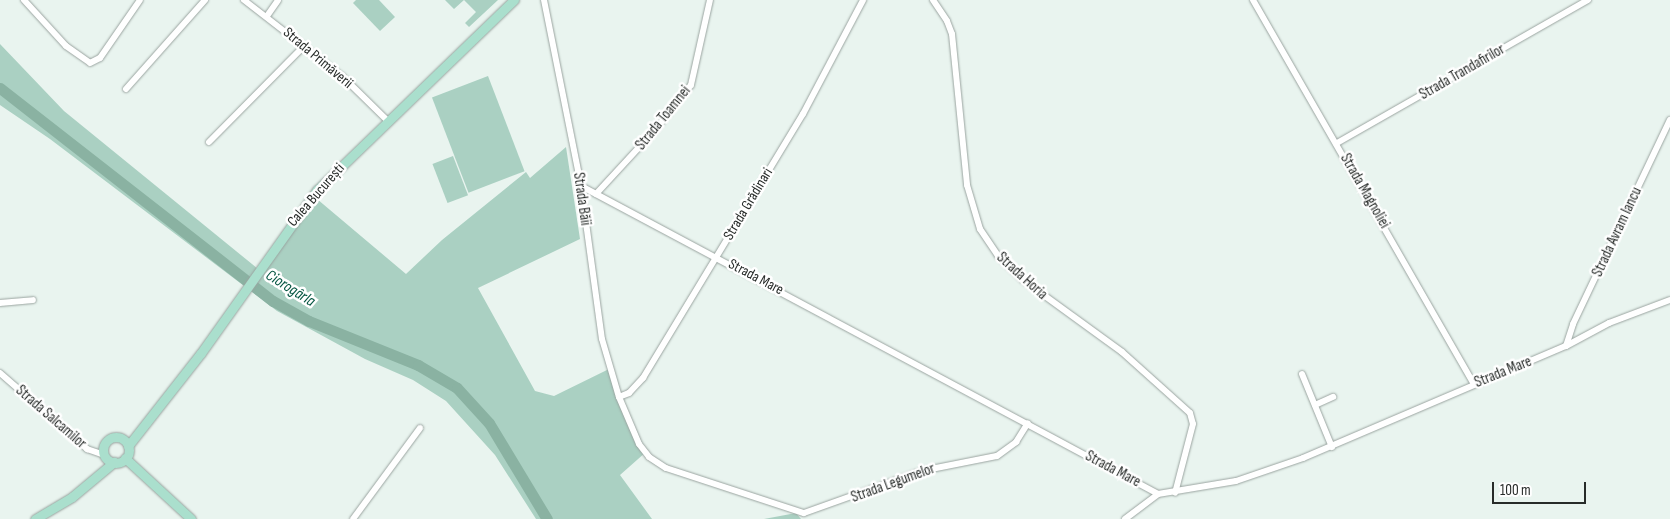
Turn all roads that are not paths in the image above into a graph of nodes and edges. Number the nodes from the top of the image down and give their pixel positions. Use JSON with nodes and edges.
{"nodes":[{"id":1,"x":24,"y":0,"type":"edge"},
{"id":2,"x":140,"y":0,"type":"edge"},
{"id":3,"x":205,"y":0,"type":"edge"},
{"id":4,"x":244,"y":0,"type":"edge"},
{"id":5,"x":278,"y":0,"type":"edge"},
{"id":6,"x":514,"y":0,"type":"edge"},
{"id":7,"x":544,"y":0,"type":"edge"},
{"id":8,"x":710,"y":0,"type":"edge"},
{"id":9,"x":863,"y":0,"type":"edge"},
{"id":10,"x":933,"y":0,"type":"edge"},
{"id":11,"x":1253,"y":0,"type":"edge"},
{"id":12,"x":1588,"y":0,"type":"edge"},
{"id":13,"x":266,"y":16,"type":"junction"},
{"id":14,"x":304,"y":45,"type":"junction"},
{"id":15,"x":126,"y":89,"type":"dead end"},
{"id":16,"x":1670,"y":120,"type":"edge"},
{"id":17,"x":388,"y":121,"type":"junction"},
{"id":18,"x":209,"y":142,"type":"dead end"},
{"id":19,"x":1337,"y":143,"type":"junction"},
{"id":20,"x":581,"y":186,"type":"junction"},
{"id":21,"x":596,"y":194,"type":"junction"},
{"id":22,"x":717,"y":256,"type":"junction"},
{"id":23,"x":34,"y":300,"type":"dead end"},
{"id":24,"x":1670,"y":300,"type":"edge"},
{"id":25,"x":0,"y":303,"type":"edge"},
{"id":26,"x":1566,"y":346,"type":"junction"},
{"id":27,"x":0,"y":373,"type":"edge"},
{"id":28,"x":1302,"y":374,"type":"dead end"},
{"id":29,"x":1474,"y":384,"type":"junction"},
{"id":30,"x":619,"y":396,"type":"junction"},
{"id":31,"x":1333,"y":397,"type":"dead end"},
{"id":32,"x":1315,"y":405,"type":"junction"},
{"id":33,"x":1028,"y":423,"type":"junction"},
{"id":34,"x":420,"y":428,"type":"dead end"},
{"id":35,"x":126,"y":443,"type":"junction"},
{"id":36,"x":1332,"y":447,"type":"junction"},
{"id":37,"x":108,"y":458,"type":"junction"},
{"id":38,"x":125,"y":458,"type":"junction"},
{"id":39,"x":1176,"y":493,"type":"junction"},
{"id":40,"x":1158,"y":494,"type":"junction"},
{"id":41,"x":804,"y":513,"type":"joint"},
{"id":42,"x":35,"y":519,"type":"edge"},
{"id":43,"x":191,"y":519,"type":"edge"},
{"id":44,"x":353,"y":519,"type":"edge"},
{"id":45,"x":1125,"y":519,"type":"edge"}],
"edges":[{"from":1,"to":2,"type":"street"},
{"from":3,"to":15,"type":"street"},
{"from":4,"to":13,"type":"street","name":"Strada Primăverii"},
{"from":5,"to":13,"type":"street"},
{"from":6,"to":17,"type":"main road","name":"Calea București"},
{"from":7,"to":20,"type":"street","name":"Strada Băii"},
{"from":8,"to":21,"type":"street","name":"Strada Toamnei"},
{"from":9,"to":22,"type":"street","name":"Strada Grădinari"},
{"from":10,"to":39,"type":"street","name":"Strada Horia"},
{"from":11,"to":19,"type":"street","name":"Strada Magnoliei"},
{"from":12,"to":19,"type":"street","name":"Strada Trandafirilor"},
{"from":13,"to":14,"type":"street","name":"Strada Primăverii"},
{"from":14,"to":17,"type":"street","name":"Strada Primăverii"},
{"from":14,"to":18,"type":"street"},
{"from":16,"to":26,"type":"street","name":"Strada Avram Iancu"},
{"from":17,"to":35,"type":"main road","name":"Calea București"},
{"from":19,"to":29,"type":"street","name":"Strada Magnoliei"},
{"from":20,"to":21,"type":"street","name":"Strada Mare"},
{"from":20,"to":30,"type":"street","name":"Strada Băii"},
{"from":21,"to":22,"type":"street","name":"Strada Mare"},
{"from":22,"to":30,"type":"street","name":"Strada Grădinari"},
{"from":22,"to":33,"type":"street","name":"Strada Mare"},
{"from":23,"to":25,"type":"street"},
{"from":24,"to":26,"type":"street","name":"Strada Mare"},
{"from":26,"to":29,"type":"street","name":"Strada Mare"},
{"from":27,"to":37,"type":"street","name":"Strada Salcamilor"},
{"from":28,"to":32,"type":"street"},
{"from":29,"to":36,"type":"street","name":"Strada Mare"},
{"from":30,"to":41,"type":"street","name":"Strada Băii"},
{"from":31,"to":32,"type":"street"},
{"from":32,"to":36,"type":"street"},
{"from":33,"to":40,"type":"street","name":"Strada Mare"},
{"from":33,"to":41,"type":"street","name":"Strada Legumelor"},
{"from":34,"to":44,"type":"street"},
{"from":35,"to":37,"type":"main road","name":"Calea București"},
{"from":35,"to":38,"type":"main road"},
{"from":36,"to":39,"type":"street","name":"Strada Mare"},
{"from":37,"to":38,"type":"main road"},
{"from":37,"to":42,"type":"main road"},
{"from":38,"to":43,"type":"main road"},
{"from":39,"to":40,"type":"street","name":"Strada Mare"},
{"from":40,"to":45,"type":"street"}]}
